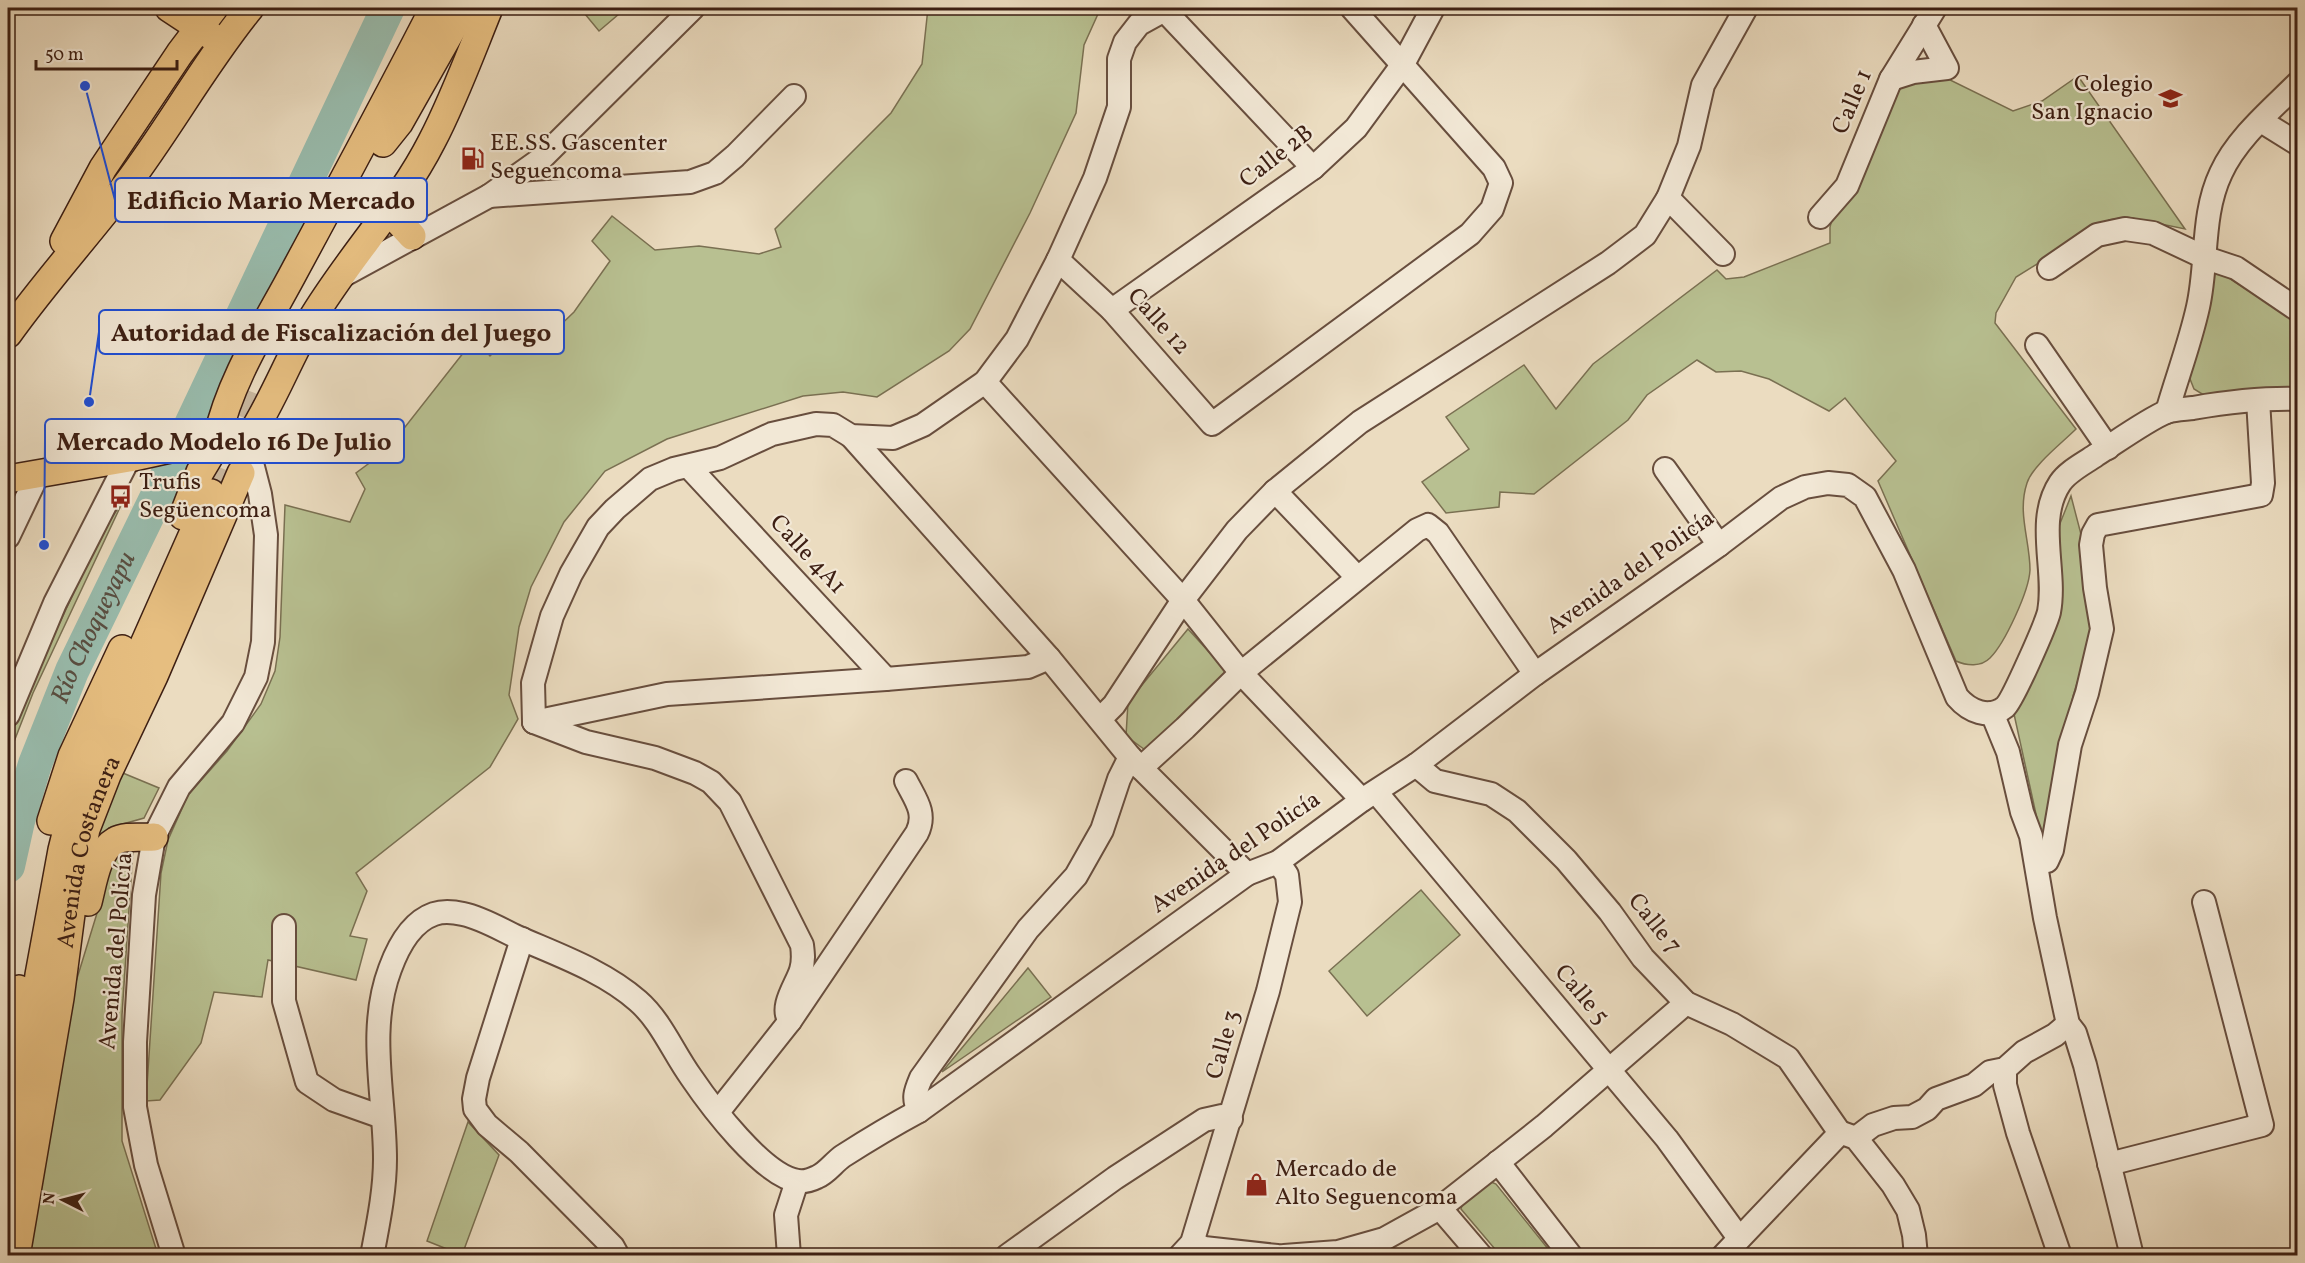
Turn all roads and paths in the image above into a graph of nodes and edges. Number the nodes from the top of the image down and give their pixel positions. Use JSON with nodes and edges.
{"nodes":[{"id":1,"x":169,"y":8,"type":"edge"},
{"id":2,"x":434,"y":8,"type":"edge"},
{"id":3,"x":449,"y":8,"type":"edge"},
{"id":4,"x":464,"y":8,"type":"edge"},
{"id":5,"x":489,"y":8,"type":"edge"},
{"id":6,"x":693,"y":8,"type":"edge"},
{"id":7,"x":1352,"y":8,"type":"edge"},
{"id":8,"x":1433,"y":8,"type":"edge"},
{"id":9,"x":1746,"y":8,"type":"edge"},
{"id":10,"x":1167,"y":9,"type":"edge"},
{"id":11,"x":239,"y":11,"type":"edge"},
{"id":12,"x":1930,"y":16,"type":"edge"},
{"id":13,"x":206,"y":17,"type":"edge"},
{"id":14,"x":222,"y":43,"type":"junction"},
{"id":15,"x":1403,"y":64,"type":"junction"},
{"id":16,"x":1891,"y":79,"type":"junction"},
{"id":17,"x":2298,"y":83,"type":"edge"},
{"id":18,"x":794,"y":96,"type":"dead end"},
{"id":19,"x":2261,"y":121,"type":"junction"},
{"id":20,"x":383,"y":143,"type":"junction"},
{"id":21,"x":2298,"y":144,"type":"edge"},
{"id":22,"x":1313,"y":168,"type":"junction"},
{"id":23,"x":489,"y":196,"type":"junction"},
{"id":24,"x":1668,"y":198,"type":"junction"},
{"id":25,"x":388,"y":211,"type":"junction"},
{"id":26,"x":1820,"y":217,"type":"dead end"},
{"id":27,"x":412,"y":236,"type":"junction"},
{"id":28,"x":1723,"y":254,"type":"dead end"},
{"id":29,"x":2206,"y":258,"type":"junction"},
{"id":30,"x":1058,"y":261,"type":"junction"},
{"id":31,"x":2049,"y":268,"type":"dead end"},
{"id":32,"x":340,"y":277,"type":"junction"},
{"id":33,"x":35,"y":295,"type":"junction"},
{"id":34,"x":1112,"y":310,"type":"junction"},
{"id":35,"x":2298,"y":310,"type":"edge"},
{"id":36,"x":8,"y":334,"type":"edge"},
{"id":37,"x":2037,"y":345,"type":"dead end"},
{"id":38,"x":985,"y":382,"type":"junction"},
{"id":39,"x":253,"y":387,"type":"tunnel mouth"},
{"id":40,"x":2298,"y":399,"type":"edge"},
{"id":41,"x":2258,"y":400,"type":"junction"},
{"id":42,"x":2167,"y":412,"type":"junction"},
{"id":43,"x":851,"y":436,"type":"junction"},
{"id":44,"x":211,"y":444,"type":"junction"},
{"id":45,"x":2108,"y":448,"type":"junction"},
{"id":46,"x":129,"y":458,"type":"junction"},
{"id":47,"x":247,"y":458,"type":"junction"},
{"id":48,"x":689,"y":466,"type":"junction"},
{"id":49,"x":1665,"y":469,"type":"dead end"},
{"id":50,"x":38,"y":474,"type":"junction"},
{"id":51,"x":8,"y":479,"type":"edge"},
{"id":52,"x":1275,"y":491,"type":"junction"},
{"id":53,"x":211,"y":493,"type":"tunnel mouth"},
{"id":54,"x":8,"y":537,"type":"edge"},
{"id":55,"x":1719,"y":545,"type":"junction"},
{"id":56,"x":1357,"y":577,"type":"junction"},
{"id":57,"x":1183,"y":600,"type":"junction"},
{"id":58,"x":1049,"y":658,"type":"junction"},
{"id":59,"x":1241,"y":673,"type":"junction"},
{"id":60,"x":1534,"y":674,"type":"junction"},
{"id":61,"x":886,"y":679,"type":"junction"},
{"id":62,"x":1992,"y":713,"type":"junction"},
{"id":63,"x":8,"y":715,"type":"edge"},
{"id":64,"x":1100,"y":719,"type":"junction"},
{"id":65,"x":534,"y":722,"type":"junction"},
{"id":66,"x":1135,"y":762,"type":"junction"},
{"id":67,"x":1416,"y":765,"type":"junction"},
{"id":68,"x":906,"y":781,"type":"dead end"},
{"id":69,"x":1369,"y":796,"type":"junction"},
{"id":70,"x":154,"y":837,"type":"junction"},
{"id":71,"x":1278,"y":862,"type":"junction"},
{"id":72,"x":2037,"y":863,"type":"junction"},
{"id":73,"x":1247,"y":874,"type":"junction"},
{"id":74,"x":2204,"y":902,"type":"dead end"},
{"id":75,"x":284,"y":926,"type":"dead end"},
{"id":76,"x":522,"y":939,"type":"junction"},
{"id":77,"x":39,"y":975,"type":"junction"},
{"id":78,"x":60,"y":998,"type":"junction"},
{"id":79,"x":1686,"y":1003,"type":"junction"},
{"id":80,"x":790,"y":1021,"type":"junction"},
{"id":81,"x":2068,"y":1024,"type":"junction"},
{"id":82,"x":8,"y":1060,"type":"edge"},
{"id":83,"x":1609,"y":1071,"type":"junction"},
{"id":84,"x":1997,"y":1071,"type":"junction"},
{"id":85,"x":8,"y":1108,"type":"edge"},
{"id":86,"x":919,"y":1111,"type":"junction"},
{"id":87,"x":718,"y":1112,"type":"junction"},
{"id":88,"x":382,"y":1117,"type":"junction"},
{"id":89,"x":1231,"y":1119,"type":"junction"},
{"id":90,"x":1848,"y":1135,"type":"junction"},
{"id":91,"x":1498,"y":1162,"type":"junction"},
{"id":92,"x":2109,"y":1164,"type":"junction"},
{"id":93,"x":797,"y":1181,"type":"junction"},
{"id":94,"x":8,"y":1203,"type":"edge"},
{"id":95,"x":1440,"y":1208,"type":"junction"},
{"id":96,"x":1739,"y":1238,"type":"junction"},
{"id":97,"x":1186,"y":1249,"type":"edge"},
{"id":98,"x":16,"y":1256,"type":"edge"},
{"id":99,"x":174,"y":1256,"type":"edge"},
{"id":100,"x":372,"y":1256,"type":"edge"},
{"id":101,"x":618,"y":1256,"type":"edge"},
{"id":102,"x":789,"y":1256,"type":"edge"},
{"id":103,"x":1007,"y":1256,"type":"edge"},
{"id":104,"x":1277,"y":1256,"type":"edge"},
{"id":105,"x":1284,"y":1256,"type":"edge"},
{"id":106,"x":1481,"y":1256,"type":"edge"},
{"id":107,"x":1571,"y":1256,"type":"edge"},
{"id":108,"x":1723,"y":1256,"type":"edge"},
{"id":109,"x":1916,"y":1256,"type":"edge"},
{"id":110,"x":2060,"y":1256,"type":"edge"},
{"id":111,"x":2132,"y":1256,"type":"edge"}],
"edges":[{"from":1,"to":13,"type":"main road"},
{"from":2,"to":44,"type":"main road","name":"Avenida Costanera"},
{"from":3,"to":20,"type":"main road"},
{"from":4,"to":20,"type":"main road"},
{"from":5,"to":25,"type":"main road","name":"Avenida Costanera"},
{"from":6,"to":23,"type":"street"},
{"from":7,"to":15,"type":"street"},
{"from":8,"to":15,"type":"street","name":"Calle 2B"},
{"from":9,"to":24,"type":"street"},
{"from":10,"to":22,"type":"street"},
{"from":10,"to":30,"type":"street"},
{"from":11,"to":14,"type":"main road"},
{"from":12,"to":16,"type":"street","name":"Calle 1"},
{"from":12,"to":16,"type":"street"},
{"from":13,"to":14,"type":"main road"},
{"from":13,"to":33,"type":"main road"},
{"from":14,"to":33,"type":"main road"},
{"from":15,"to":22,"type":"street","name":"Calle 2B"},
{"from":15,"to":34,"type":"street","name":"Calle 12"},
{"from":16,"to":26,"type":"street","name":"Calle 1"},
{"from":17,"to":19,"type":"street"},
{"from":18,"to":23,"type":"street"},
{"from":19,"to":21,"type":"street"},
{"from":19,"to":29,"type":"street"},
{"from":20,"to":39,"type":"main road"},
{"from":22,"to":34,"type":"street","name":"Calle 2B"},
{"from":23,"to":27,"type":"street"},
{"from":24,"to":28,"type":"street"},
{"from":24,"to":52,"type":"street"},
{"from":25,"to":27,"type":"main road"},
{"from":25,"to":32,"type":"main road","name":"Avenida Costanera"},
{"from":27,"to":32,"type":"street"},
{"from":29,"to":31,"type":"street"},
{"from":29,"to":35,"type":"street"},
{"from":29,"to":42,"type":"street"},
{"from":30,"to":34,"type":"street","name":"Calle 12"},
{"from":30,"to":38,"type":"street"},
{"from":32,"to":47,"type":"main road","name":"Avenida Costanera"},
{"from":33,"to":36,"type":"main road"},
{"from":37,"to":45,"type":"street"},
{"from":38,"to":43,"type":"street"},
{"from":38,"to":57,"type":"street","name":"Calle 5"},
{"from":40,"to":41,"type":"street"},
{"from":41,"to":42,"type":"street"},
{"from":41,"to":72,"type":"street"},
{"from":42,"to":45,"type":"street"},
{"from":43,"to":48,"type":"street"},
{"from":43,"to":58,"type":"street"},
{"from":44,"to":46,"type":"main road"},
{"from":44,"to":47,"type":"main road"},
{"from":44,"to":47,"type":"main road"},
{"from":44,"to":82,"type":"main road","name":"Avenida Costanera"},
{"from":45,"to":62,"type":"street"},
{"from":46,"to":50,"type":"main road"},
{"from":46,"to":63,"type":"street"},
{"from":47,"to":70,"type":"street","name":"Avenida del Policía"},
{"from":47,"to":78,"type":"main road","name":"Avenida Costanera"},
{"from":48,"to":61,"type":"street","name":"Calle 4A1"},
{"from":48,"to":65,"type":"street"},
{"from":49,"to":55,"type":"street"},
{"from":50,"to":51,"type":"main road"},
{"from":50,"to":54,"type":"street"},
{"from":52,"to":56,"type":"street"},
{"from":52,"to":57,"type":"street"},
{"from":53,"to":77,"type":"main road"},
{"from":55,"to":60,"type":"street","name":"Avenida del Policía"},
{"from":55,"to":62,"type":"street","name":"Avenida del Policía"},
{"from":56,"to":59,"type":"street"},
{"from":56,"to":60,"type":"street"},
{"from":57,"to":59,"type":"street","name":"Calle 5"},
{"from":57,"to":64,"type":"street"},
{"from":58,"to":61,"type":"street"},
{"from":58,"to":64,"type":"street"},
{"from":59,"to":66,"type":"street"},
{"from":59,"to":69,"type":"street","name":"Calle 5"},
{"from":60,"to":67,"type":"street","name":"Avenida del Policía"},
{"from":61,"to":65,"type":"street"},
{"from":62,"to":72,"type":"street"},
{"from":64,"to":66,"type":"street"},
{"from":65,"to":80,"type":"street"},
{"from":66,"to":73,"type":"street"},
{"from":66,"to":86,"type":"street"},
{"from":67,"to":69,"type":"street","name":"Avenida del Policía"},
{"from":67,"to":79,"type":"street","name":"Calle 7"},
{"from":68,"to":80,"type":"street"},
{"from":69,"to":71,"type":"street","name":"Avenida del Policía"},
{"from":69,"to":83,"type":"street","name":"Calle 5"},
{"from":70,"to":78,"type":"main road"},
{"from":70,"to":99,"type":"street","name":"Avenida del Policía"},
{"from":71,"to":73,"type":"street","name":"Avenida del Policía"},
{"from":71,"to":89,"type":"street","name":"Calle 3"},
{"from":72,"to":81,"type":"street"},
{"from":73,"to":86,"type":"street","name":"Avenida del Policía"},
{"from":74,"to":92,"type":"street"},
{"from":75,"to":88,"type":"street"},
{"from":76,"to":87,"type":"street"},
{"from":76,"to":88,"type":"street"},
{"from":76,"to":101,"type":"street"},
{"from":77,"to":85,"type":"main road"},
{"from":77,"to":94,"type":"main road"},
{"from":78,"to":98,"type":"main road","name":"Avenida Costanera"},
{"from":79,"to":83,"type":"street"},
{"from":79,"to":90,"type":"street","name":"Calle 7"},
{"from":80,"to":87,"type":"street"},
{"from":81,"to":84,"type":"street"},
{"from":81,"to":92,"type":"street"},
{"from":83,"to":91,"type":"street"},
{"from":83,"to":96,"type":"street","name":"Calle 5"},
{"from":84,"to":90,"type":"street"},
{"from":84,"to":110,"type":"street"},
{"from":86,"to":93,"type":"street","name":"Avenida del Policía"},
{"from":87,"to":93,"type":"street"},
{"from":88,"to":100,"type":"street"},
{"from":89,"to":97,"type":"street","name":"Calle 3"},
{"from":89,"to":103,"type":"street"},
{"from":90,"to":96,"type":"street"},
{"from":90,"to":109,"type":"street","name":"Calle 7"},
{"from":91,"to":95,"type":"street"},
{"from":91,"to":107,"type":"street"},
{"from":92,"to":111,"type":"street"},
{"from":93,"to":102,"type":"street"},
{"from":95,"to":105,"type":"street"},
{"from":95,"to":106,"type":"street"},
{"from":96,"to":108,"type":"street"},
{"from":97,"to":104,"type":"street"}]}
